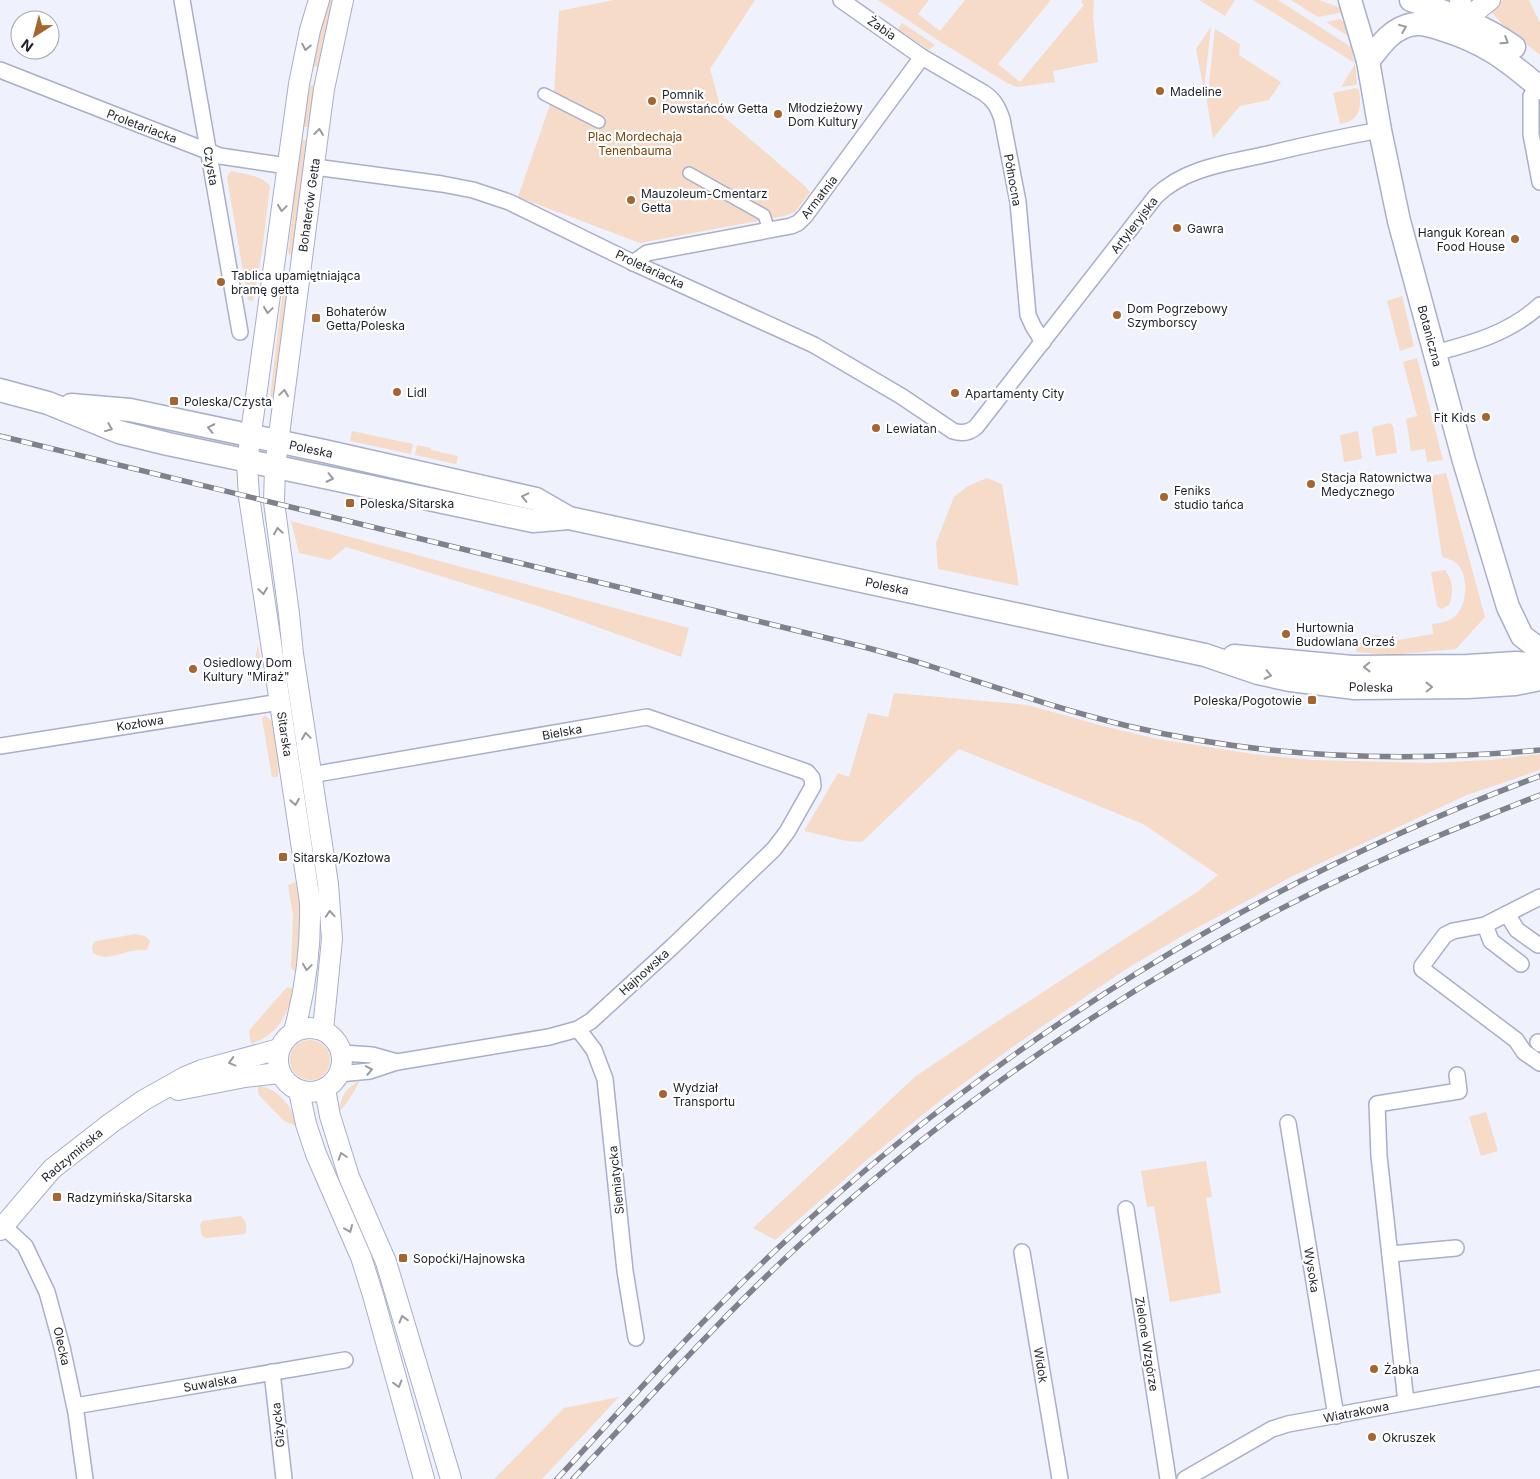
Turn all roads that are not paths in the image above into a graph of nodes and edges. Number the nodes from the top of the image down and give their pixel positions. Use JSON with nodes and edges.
{"nodes":[{"id":1,"x":182,"y":0,"type":"edge"},
{"id":2,"x":319,"y":0,"type":"edge"},
{"id":3,"x":343,"y":0,"type":"edge"},
{"id":4,"x":841,"y":0,"type":"edge"},
{"id":5,"x":1350,"y":0,"type":"edge"},
{"id":6,"x":1411,"y":0,"type":"edge"},
{"id":7,"x":1490,"y":0,"type":"edge"},
{"id":8,"x":1463,"y":9,"type":"edge"},
{"id":9,"x":922,"y":57,"type":"junction"},
{"id":10,"x":1368,"y":61,"type":"junction"},
{"id":11,"x":1540,"y":68,"type":"edge"},
{"id":12,"x":0,"y":70,"type":"edge"},
{"id":13,"x":299,"y":84,"type":"junction"},
{"id":14,"x":324,"y":89,"type":"junction"},
{"id":15,"x":1535,"y":92,"type":"edge"},
{"id":16,"x":544,"y":94,"type":"dead end"},
{"id":17,"x":599,"y":122,"type":"dead end"},
{"id":18,"x":1380,"y":130,"type":"junction"},
{"id":19,"x":209,"y":152,"type":"junction"},
{"id":20,"x":287,"y":166,"type":"junction"},
{"id":21,"x":315,"y":167,"type":"junction"},
{"id":22,"x":689,"y":173,"type":"dead end"},
{"id":23,"x":1540,"y":182,"type":"edge"},
{"id":24,"x":769,"y":230,"type":"junction"},
{"id":25,"x":276,"y":252,"type":"junction"},
{"id":26,"x":302,"y":258,"type":"junction"},
{"id":27,"x":633,"y":263,"type":"junction"},
{"id":28,"x":1540,"y":305,"type":"edge"},
{"id":29,"x":240,"y":332,"type":"dead end"},
{"id":30,"x":1043,"y":342,"type":"junction"},
{"id":31,"x":1434,"y":352,"type":"junction"},
{"id":32,"x":0,"y":390,"type":"edge"},
{"id":33,"x":48,"y":403,"type":"junction"},
{"id":34,"x":172,"y":420,"type":"junction"},
{"id":35,"x":962,"y":433,"type":"joint"},
{"id":36,"x":250,"y":436,"type":"junction"},
{"id":37,"x":278,"y":442,"type":"junction"},
{"id":38,"x":168,"y":444,"type":"junction"},
{"id":39,"x":365,"y":460,"type":"junction"},
{"id":40,"x":247,"y":462,"type":"junction"},
{"id":41,"x":275,"y":467,"type":"junction"},
{"id":42,"x":301,"y":473,"type":"junction"},
{"id":43,"x":359,"y":484,"type":"junction"},
{"id":44,"x":274,"y":497,"type":"junction"},
{"id":45,"x":569,"y":518,"type":"junction"},
{"id":46,"x":1508,"y":607,"type":"junction"},
{"id":47,"x":1522,"y":636,"type":"junction"},
{"id":48,"x":1540,"y":650,"type":"edge"},
{"id":49,"x":1540,"y":665,"type":"edge"},
{"id":50,"x":1515,"y":674,"type":"junction"},
{"id":51,"x":1540,"y":679,"type":"edge"},
{"id":52,"x":280,"y":702,"type":"junction"},
{"id":53,"x":0,"y":746,"type":"edge"},
{"id":54,"x":807,"y":772,"type":"joint"},
{"id":55,"x":311,"y":775,"type":"junction"},
{"id":56,"x":1540,"y":897,"type":"edge"},
{"id":57,"x":1507,"y":914,"type":"junction"},
{"id":58,"x":1485,"y":925,"type":"junction"},
{"id":59,"x":1538,"y":945,"type":"dead end"},
{"id":60,"x":1521,"y":964,"type":"dead end"},
{"id":61,"x":578,"y":1029,"type":"junction"},
{"id":62,"x":323,"y":1030,"type":"junction"},
{"id":63,"x":294,"y":1031,"type":"junction"},
{"id":64,"x":279,"y":1049,"type":"junction"},
{"id":65,"x":342,"y":1053,"type":"junction"},
{"id":66,"x":397,"y":1062,"type":"junction"},
{"id":67,"x":1540,"y":1063,"type":"edge"},
{"id":68,"x":280,"y":1073,"type":"junction"},
{"id":69,"x":339,"y":1074,"type":"junction"},
{"id":70,"x":1457,"y":1075,"type":"dead end"},
{"id":71,"x":326,"y":1089,"type":"junction"},
{"id":72,"x":299,"y":1091,"type":"junction"},
{"id":73,"x":156,"y":1095,"type":"junction"},
{"id":74,"x":1288,"y":1123,"type":"dead end"},
{"id":75,"x":1126,"y":1209,"type":"dead end"},
{"id":76,"x":1,"y":1227,"type":"edge"},
{"id":77,"x":1456,"y":1248,"type":"dead end"},
{"id":78,"x":1022,"y":1252,"type":"dead end"},
{"id":79,"x":1390,"y":1254,"type":"junction"},
{"id":80,"x":636,"y":1338,"type":"dead end"},
{"id":81,"x":345,"y":1360,"type":"dead end"},
{"id":82,"x":272,"y":1372,"type":"junction"},
{"id":83,"x":1540,"y":1378,"type":"edge"},
{"id":84,"x":1406,"y":1402,"type":"junction"},
{"id":85,"x":75,"y":1406,"type":"junction"},
{"id":86,"x":1336,"y":1416,"type":"junction"},
{"id":87,"x":450,"y":1472,"type":"edge"},
{"id":88,"x":86,"y":1479,"type":"edge"},
{"id":89,"x":284,"y":1479,"type":"edge"},
{"id":90,"x":424,"y":1479,"type":"edge"},
{"id":91,"x":1060,"y":1479,"type":"edge"},
{"id":92,"x":1168,"y":1479,"type":"edge"},
{"id":93,"x":1185,"y":1479,"type":"edge"}],
"edges":[{"from":1,"to":19,"type":"street","name":"Czysta"},
{"from":2,"to":13,"type":"street","one_way":true},
{"from":3,"to":14,"type":"street","name":"Bohaterów Getta"},
{"from":4,"to":9,"type":"street","name":"Żabia"},
{"from":5,"to":10,"type":"main road","name":"Botaniczna"},
{"from":6,"to":8,"type":"main road"},
{"from":7,"to":8,"type":"street"},
{"from":8,"to":11,"type":"main road","one_way":true},
{"from":9,"to":24,"type":"street","name":"Armatnia"},
{"from":9,"to":30,"type":"street","name":"Północna"},
{"from":10,"to":15,"type":"main road","one_way":true},
{"from":10,"to":18,"type":"main road","name":"Botaniczna"},
{"from":12,"to":19,"type":"street","name":"Proletariacka"},
{"from":13,"to":14,"type":"street"},
{"from":13,"to":20,"type":"street"},
{"from":21,"to":14,"type":"street","name":"Bohaterów Getta","one_way":true},
{"from":15,"to":23,"type":"street"},
{"from":16,"to":17,"type":"street"},
{"from":18,"to":30,"type":"street","name":"Artyleryjska"},
{"from":18,"to":31,"type":"main road","name":"Botaniczna"},
{"from":19,"to":20,"type":"street","name":"Proletariacka"},
{"from":19,"to":29,"type":"street","name":"Czysta"},
{"from":20,"to":25,"type":"street","one_way":true},
{"from":21,"to":26,"type":"street","name":"Bohaterów Getta"},
{"from":21,"to":27,"type":"street","name":"Proletariacka"},
{"from":22,"to":24,"type":"street"},
{"from":24,"to":27,"type":"street","name":"Armatnia"},
{"from":25,"to":26,"type":"street"},
{"from":25,"to":36,"type":"street","one_way":true},
{"from":37,"to":26,"type":"street","name":"Bohaterów Getta","one_way":true},
{"from":27,"to":35,"type":"street","name":"Proletariacka"},
{"from":28,"to":31,"type":"street"},
{"from":30,"to":35,"type":"street","name":"Artyleryjska"},
{"from":31,"to":46,"type":"main road","name":"Botaniczna"},
{"from":32,"to":33,"type":"main road","name":"Poleska"},
{"from":33,"to":34,"type":"main road","name":"Poleska"},
{"from":33,"to":38,"type":"main road","name":"Poleska","one_way":true},
{"from":36,"to":34,"type":"main road","name":"Poleska","one_way":true},
{"from":34,"to":38,"type":"main road"},
{"from":36,"to":37,"type":"main road","name":"Poleska"},
{"from":36,"to":40,"type":"street","name":"Sitarska"},
{"from":37,"to":39,"type":"main road","name":"Poleska"},
{"from":37,"to":41,"type":"street","name":"Sitarska"},
{"from":38,"to":40,"type":"main road","name":"Poleska"},
{"from":39,"to":43,"type":"main road"},
{"from":45,"to":39,"type":"main road","name":"Poleska","one_way":true},
{"from":40,"to":41,"type":"main road","name":"Poleska"},
{"from":40,"to":52,"type":"street","name":"Sitarska","one_way":true},
{"from":41,"to":42,"type":"main road","name":"Poleska"},
{"from":41,"to":44,"type":"street","name":"Sitarska"},
{"from":42,"to":43,"type":"main road","name":"Poleska","one_way":true},
{"from":42,"to":44,"type":"street","name":"Poleska"},
{"from":43,"to":45,"type":"main road","name":"Poleska"},
{"from":55,"to":44,"type":"street","name":"Sitarska","one_way":true},
{"from":45,"to":50,"type":"main road","name":"Poleska"},
{"from":46,"to":47,"type":"main road","name":"Botaniczna"},
{"from":46,"to":50,"type":"main road","name":"Botaniczna"},
{"from":47,"to":48,"type":"main road","name":"Botaniczna"},
{"from":47,"to":50,"type":"main road"},
{"from":49,"to":50,"type":"main road","name":"Poleska"},
{"from":50,"to":51,"type":"main road","name":"Poleska"},
{"from":52,"to":53,"type":"street","name":"Kozłowa"},
{"from":52,"to":63,"type":"street","name":"Sitarska","one_way":true},
{"from":54,"to":55,"type":"street","name":"Bielska"},
{"from":54,"to":61,"type":"street","name":"Hajnowska"},
{"from":62,"to":55,"type":"street","name":"Sitarska","one_way":true},
{"from":56,"to":57,"type":"street"},
{"from":57,"to":58,"type":"street"},
{"from":57,"to":59,"type":"street"},
{"from":58,"to":60,"type":"street"},
{"from":58,"to":67,"type":"street"},
{"from":61,"to":66,"type":"street","name":"Hajnowska"},
{"from":61,"to":80,"type":"street","name":"Siemiatycka"},
{"from":62,"to":63,"type":"street"},
{"from":62,"to":65,"type":"street"},
{"from":63,"to":64,"type":"street"},
{"from":64,"to":68,"type":"street"},
{"from":64,"to":73,"type":"street","name":"Radzymińska","one_way":true},
{"from":65,"to":66,"type":"street","name":"Hajnowska"},
{"from":65,"to":69,"type":"street"},
{"from":69,"to":66,"type":"street","name":"Hajnowska","one_way":true},
{"from":68,"to":72,"type":"street"},
{"from":68,"to":73,"type":"street","name":"Radzymińska"},
{"from":69,"to":71,"type":"street"},
{"from":70,"to":79,"type":"street"},
{"from":71,"to":72,"type":"street"},
{"from":87,"to":71,"type":"street","one_way":true},
{"from":72,"to":90,"type":"street","one_way":true},
{"from":73,"to":76,"type":"street","name":"Radzymińska"},
{"from":74,"to":86,"type":"street","name":"Wysoka"},
{"from":75,"to":92,"type":"street","name":"Zielone Wzgórze"},
{"from":76,"to":85,"type":"street","name":"Olecka"},
{"from":77,"to":79,"type":"street"},
{"from":78,"to":91,"type":"street","name":"Widok"},
{"from":79,"to":84,"type":"street"},
{"from":81,"to":82,"type":"street","name":"Suwalska"},
{"from":82,"to":85,"type":"street","name":"Suwalska"},
{"from":82,"to":89,"type":"street","name":"Giżycka"},
{"from":83,"to":84,"type":"street","name":"Wiatrakowa"},
{"from":84,"to":86,"type":"street","name":"Wiatrakowa"},
{"from":85,"to":88,"type":"street","name":"Olecka"},
{"from":86,"to":93,"type":"street","name":"Wiatrakowa"}]}
